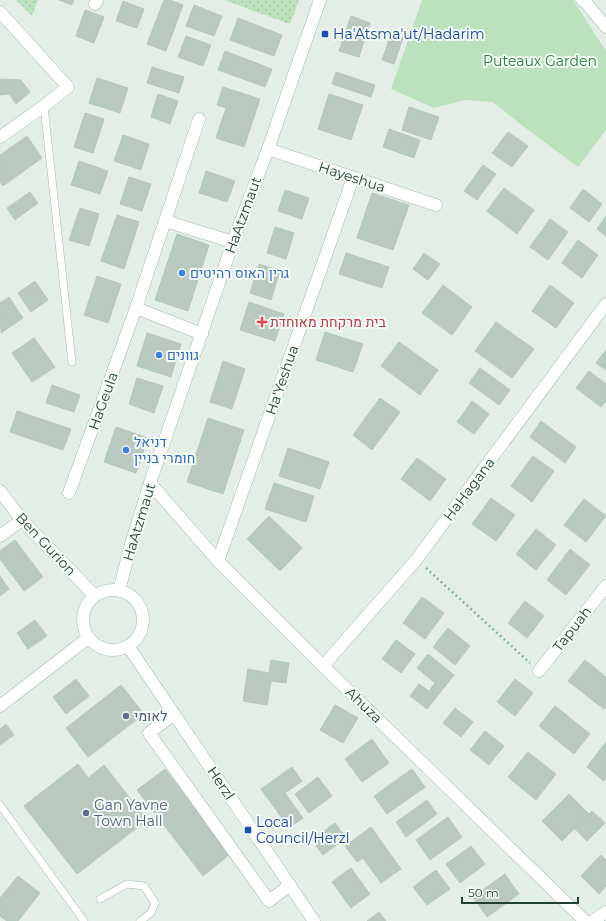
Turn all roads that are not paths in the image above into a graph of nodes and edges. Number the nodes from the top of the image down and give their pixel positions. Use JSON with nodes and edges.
{"nodes":[{"id":1,"x":320,"y":0,"type":"edge"},
{"id":2,"x":582,"y":0,"type":"edge"},
{"id":3,"x":0,"y":12,"type":"edge"},
{"id":4,"x":606,"y":27,"type":"edge"},
{"id":5,"x":44,"y":106,"type":"junction"},
{"id":6,"x":199,"y":119,"type":"dead end"},
{"id":7,"x":0,"y":137,"type":"edge"},
{"id":8,"x":268,"y":149,"type":"junction"},
{"id":9,"x":353,"y":178,"type":"junction"},
{"id":10,"x":436,"y":205,"type":"dead end"},
{"id":11,"x":165,"y":221,"type":"junction"},
{"id":12,"x":233,"y":242,"type":"junction"},
{"id":13,"x":606,"y":306,"type":"edge"},
{"id":14,"x":136,"y":308,"type":"junction"},
{"id":15,"x":202,"y":334,"type":"junction"},
{"id":16,"x":72,"y":362,"type":"dead end"},
{"id":17,"x":150,"y":483,"type":"junction"},
{"id":18,"x":0,"y":491,"type":"edge"},
{"id":19,"x":69,"y":493,"type":"dead end"},
{"id":20,"x":22,"y":520,"type":"junction"},
{"id":21,"x":0,"y":536,"type":"edge"},
{"id":22,"x":218,"y":560,"type":"junction"},
{"id":23,"x":606,"y":586,"type":"edge"},
{"id":24,"x":119,"y":591,"type":"junction"},
{"id":25,"x":95,"y":596,"type":"junction"},
{"id":26,"x":88,"y":638,"type":"junction"},
{"id":27,"x":128,"y":646,"type":"junction"},
{"id":28,"x":323,"y":666,"type":"junction"},
{"id":29,"x":539,"y":671,"type":"road end"},
{"id":30,"x":0,"y":706,"type":"edge"},
{"id":31,"x":174,"y":714,"type":"junction"},
{"id":32,"x":0,"y":805,"type":"edge"},
{"id":33,"x":290,"y":885,"type":"junction"},
{"id":34,"x":100,"y":899,"type":"dead end"},
{"id":35,"x":606,"y":912,"type":"edge"},
{"id":36,"x":84,"y":921,"type":"edge"},
{"id":37,"x":140,"y":921,"type":"edge"},
{"id":38,"x":314,"y":921,"type":"edge"},
{"id":39,"x":585,"y":921,"type":"edge"},
{"id":40,"x":593,"y":921,"type":"edge"}],
"edges":[{"from":1,"to":8,"type":"street","name":"HaAtzmaut"},
{"from":2,"to":4,"type":"street"},
{"from":3,"to":5,"type":"street"},
{"from":5,"to":7,"type":"street"},
{"from":5,"to":16,"type":"lane"},
{"from":6,"to":11,"type":"street","name":"HaGeula"},
{"from":8,"to":9,"type":"street","name":"Hayeshua"},
{"from":8,"to":12,"type":"street","name":"HaAtzmaut"},
{"from":9,"to":10,"type":"street","name":"Hayeshua"},
{"from":9,"to":22,"type":"street","name":"Ha'Yeshua"},
{"from":11,"to":12,"type":"street"},
{"from":11,"to":14,"type":"street","name":"HaGeula"},
{"from":12,"to":15,"type":"street","name":"HaAtzmaut"},
{"from":13,"to":28,"type":"street","name":"HaHagana"},
{"from":14,"to":15,"type":"street"},
{"from":14,"to":19,"type":"street","name":"HaGeula"},
{"from":15,"to":17,"type":"street","name":"HaAtzmaut"},
{"from":17,"to":22,"type":"street","name":"Ahuza"},
{"from":17,"to":24,"type":"street","name":"HaAtzmaut"},
{"from":18,"to":20,"type":"street","name":"Ben Gurion"},
{"from":20,"to":21,"type":"street"},
{"from":20,"to":25,"type":"street","name":"Ben Gurion"},
{"from":22,"to":28,"type":"street","name":"Ahuza"},
{"from":23,"to":29,"type":"street","name":"Tapuah"},
{"from":24,"to":25,"type":"street"},
{"from":24,"to":27,"type":"street"},
{"from":25,"to":26,"type":"street"},
{"from":26,"to":27,"type":"street"},
{"from":26,"to":30,"type":"street"},
{"from":27,"to":31,"type":"street","name":"Herzl"},
{"from":28,"to":39,"type":"street","name":"Ahuza"},
{"from":31,"to":33,"type":"street","name":"Herzl"},
{"from":31,"to":33,"type":"street"},
{"from":32,"to":36,"type":"lane"},
{"from":33,"to":38,"type":"street","name":"Herzl"},
{"from":34,"to":37,"type":"lane"},
{"from":35,"to":40,"type":"street"}]}
